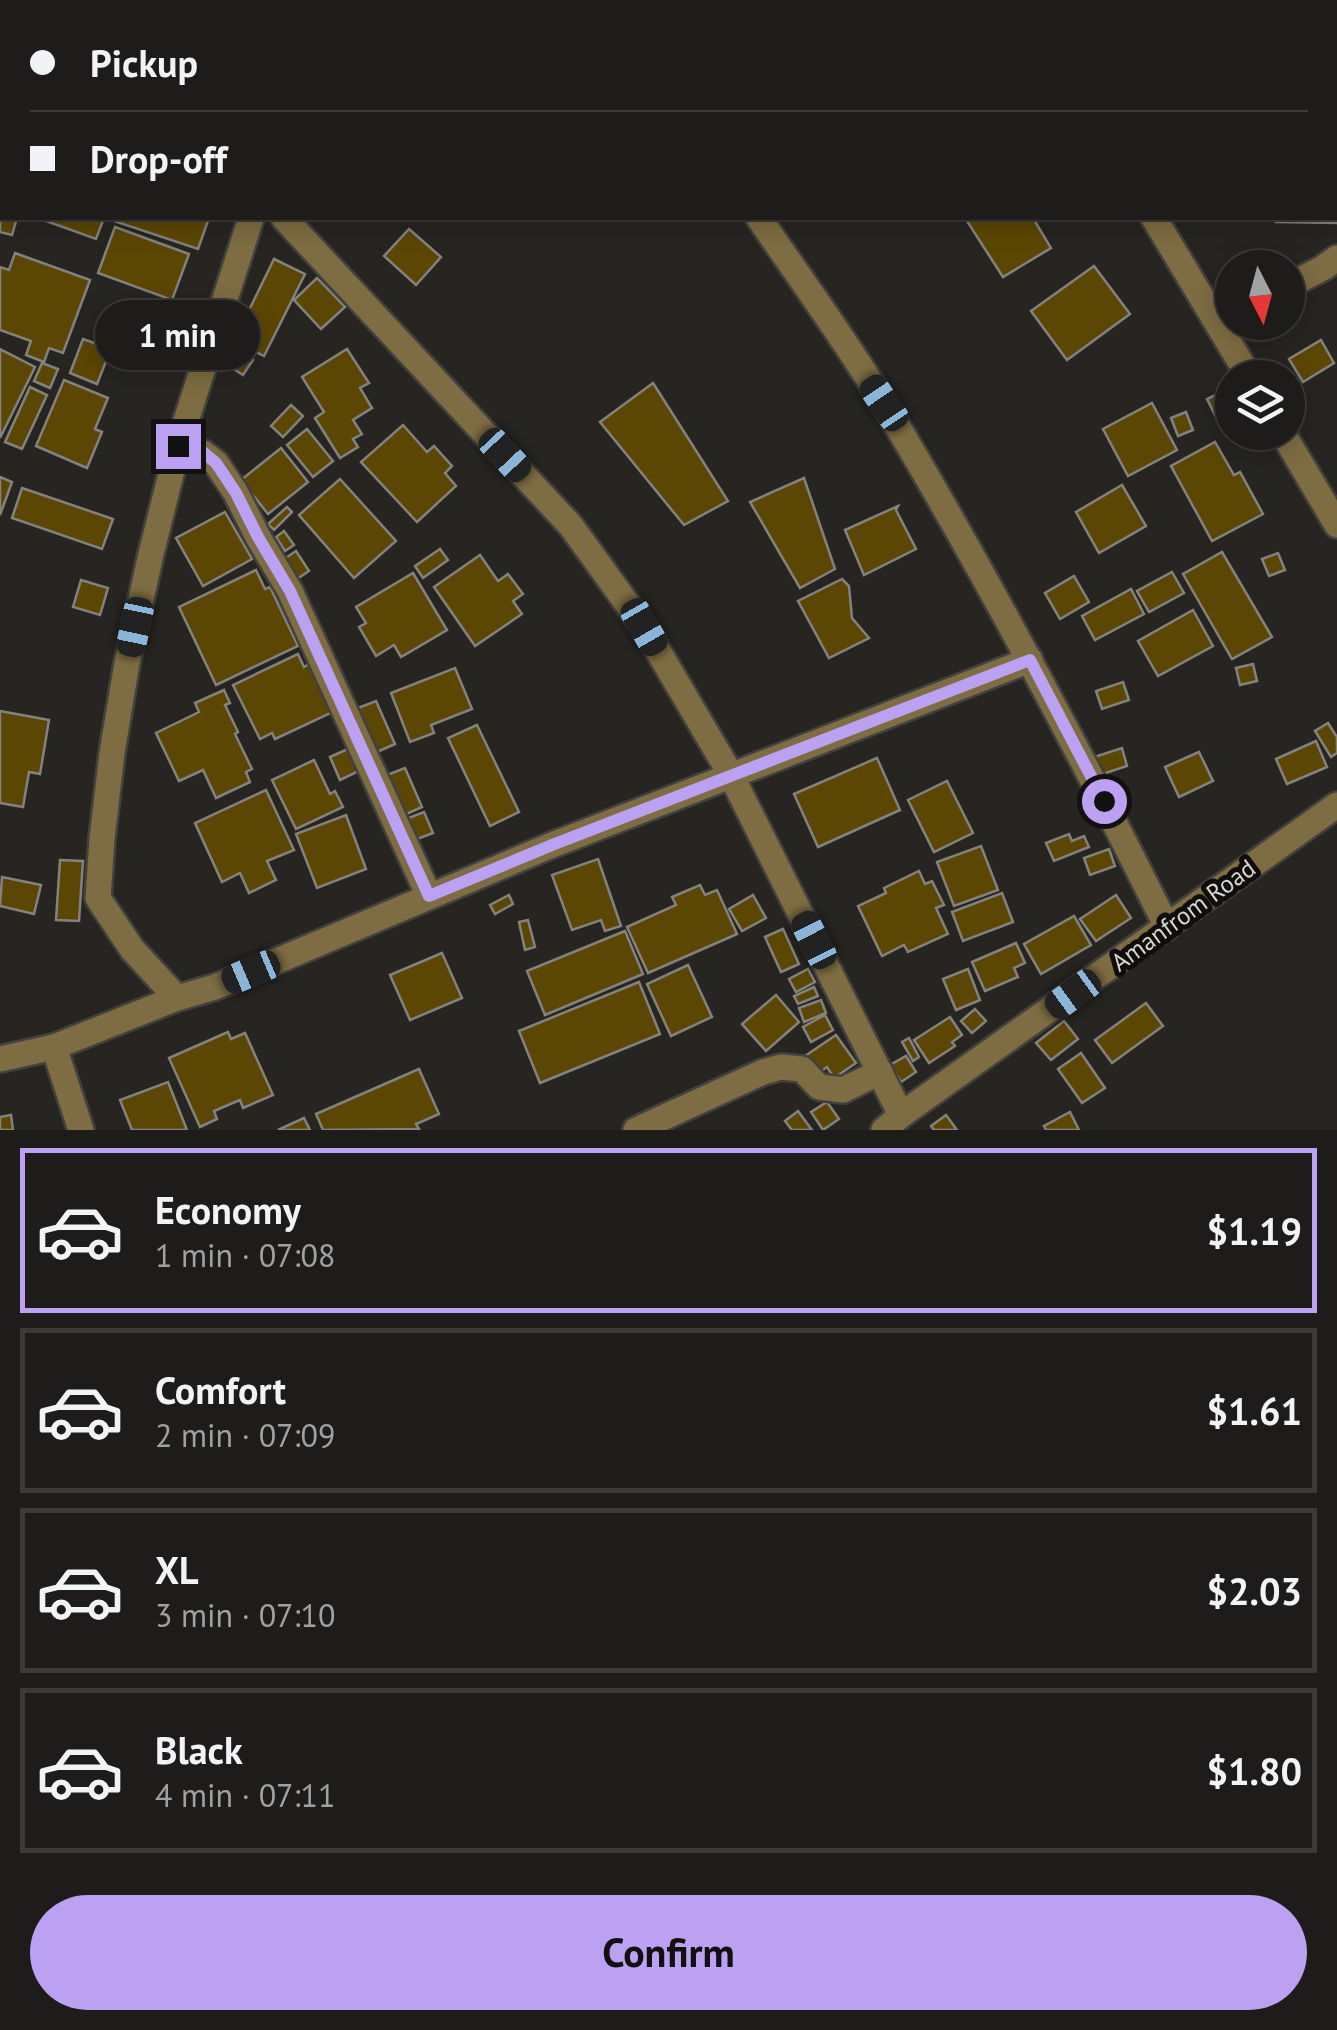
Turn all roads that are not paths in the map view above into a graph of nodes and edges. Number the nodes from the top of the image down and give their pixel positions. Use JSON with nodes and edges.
{"nodes":[{"id":1,"x":250,"y":220,"type":"edge"},
{"id":2,"x":286,"y":220,"type":"edge"},
{"id":3,"x":1155,"y":220,"type":"edge"},
{"id":4,"x":768,"y":221,"type":"edge"},
{"id":5,"x":1337,"y":258,"type":"edge"},
{"id":6,"x":1305,"y":277,"type":"edge"},
{"id":7,"x":1215,"y":304,"type":"edge"},
{"id":8,"x":178,"y":446,"type":"junction"},
{"id":9,"x":1293,"y":450,"type":"edge"},
{"id":10,"x":1337,"y":526,"type":"edge"},
{"id":11,"x":1030,"y":660,"type":"junction"},
{"id":12,"x":731,"y":775,"type":"junction"},
{"id":13,"x":1337,"y":805,"type":"edge"},
{"id":14,"x":429,"y":896,"type":"junction"},
{"id":15,"x":1167,"y":926,"type":"junction"},
{"id":16,"x":178,"y":998,"type":"junction"},
{"id":17,"x":54,"y":1047,"type":"junction"},
{"id":18,"x":0,"y":1059,"type":"edge"},
{"id":19,"x":880,"y":1072,"type":"junction"},
{"id":20,"x":893,"y":1123,"type":"edge"},
{"id":21,"x":81,"y":1130,"type":"edge"},
{"id":22,"x":636,"y":1130,"type":"edge"}],
"edges":[{"from":1,"to":8,"type":"street"},
{"from":2,"to":12,"type":"street"},
{"from":3,"to":7,"type":"street"},
{"from":4,"to":11,"type":"street"},
{"from":5,"to":6,"type":"street"},
{"from":8,"to":14,"type":"street"},
{"from":8,"to":16,"type":"street"},
{"from":9,"to":10,"type":"street"},
{"from":11,"to":12,"type":"street"},
{"from":11,"to":15,"type":"street"},
{"from":12,"to":14,"type":"street"},
{"from":12,"to":19,"type":"street"},
{"from":13,"to":15,"type":"street","name":"Amanfrom Road"},
{"from":14,"to":16,"type":"street"},
{"from":15,"to":20,"type":"street","name":"Amanfrom Road"},
{"from":16,"to":17,"type":"street"},
{"from":17,"to":18,"type":"street"},
{"from":17,"to":21,"type":"street"},
{"from":19,"to":20,"type":"street"},
{"from":19,"to":22,"type":"street"}]}
